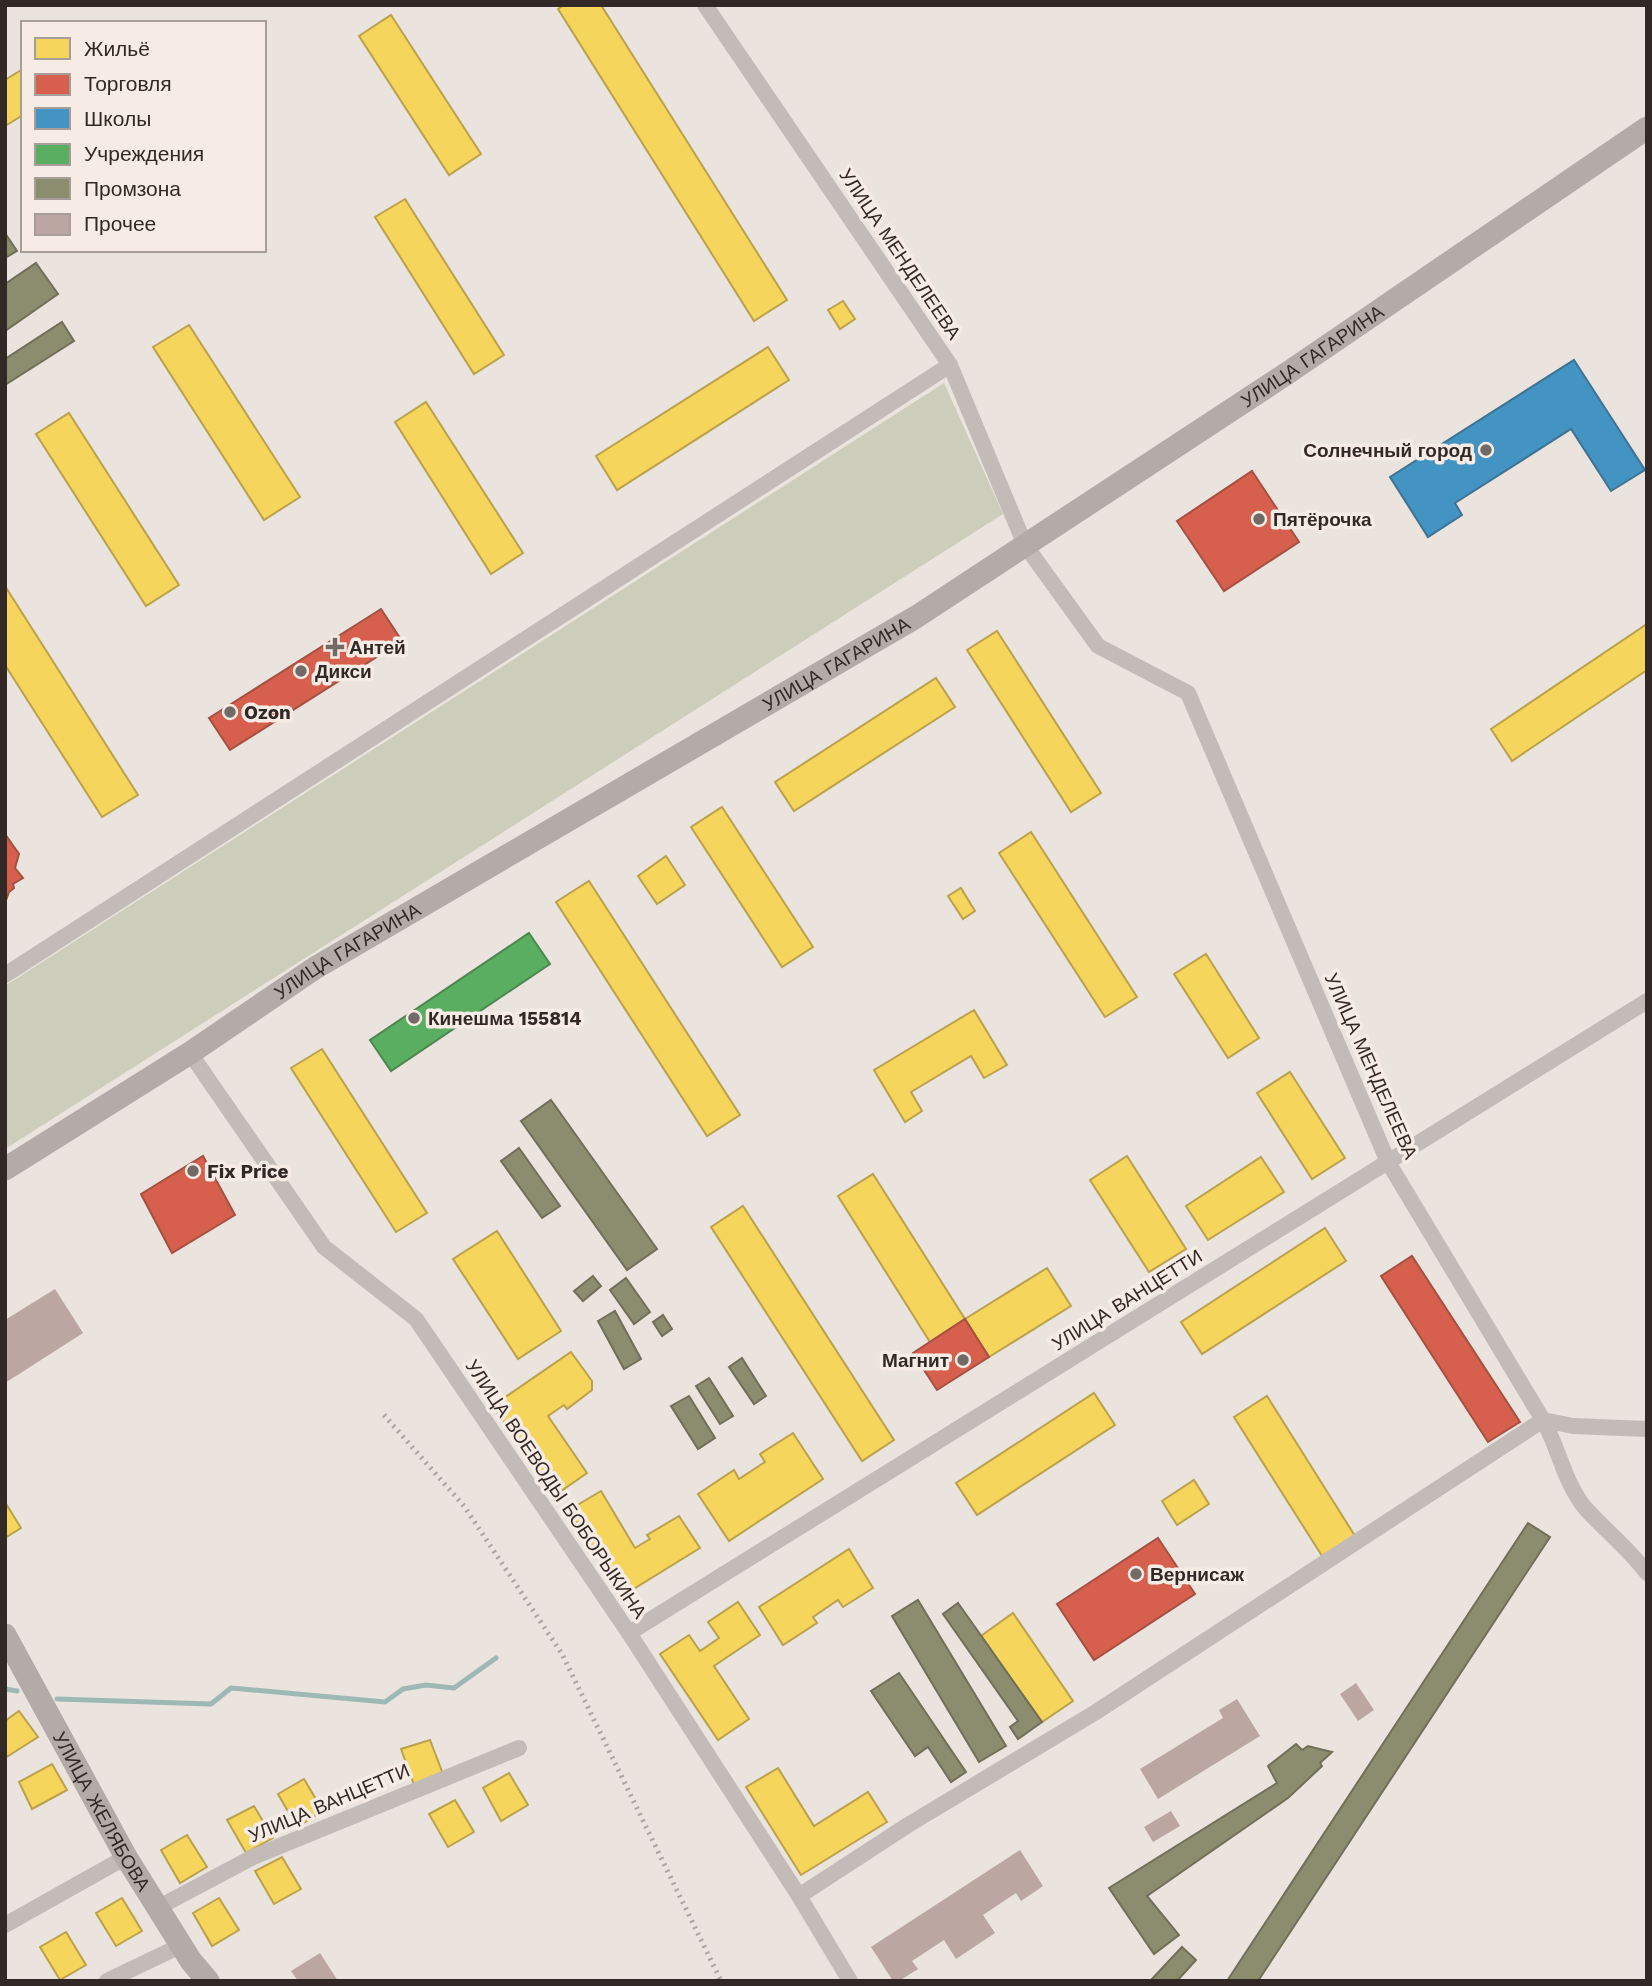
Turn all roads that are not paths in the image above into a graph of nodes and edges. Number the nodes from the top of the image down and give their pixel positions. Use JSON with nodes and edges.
{"nodes":[{"id":1,"x":705,"y":5,"type":"edge"},
{"id":2,"x":1647,"y":128,"type":"edge"},
{"id":3,"x":950,"y":365,"type":"junction"},
{"id":4,"x":1025,"y":545,"type":"junction"},
{"id":5,"x":5,"y":975,"type":"edge"},
{"id":6,"x":1647,"y":1001,"type":"edge"},
{"id":7,"x":190,"y":1053,"type":"junction"},
{"id":8,"x":1388,"y":1162,"type":"junction"},
{"id":9,"x":5,"y":1169,"type":"edge"},
{"id":10,"x":1543,"y":1420,"type":"junction"},
{"id":11,"x":1647,"y":1429,"type":"edge"},
{"id":12,"x":1647,"y":1573,"type":"edge"},
{"id":13,"x":629,"y":1633,"type":"junction"},
{"id":14,"x":5,"y":1634,"type":"edge"},
{"id":15,"x":520,"y":1748,"type":"dead end"},
{"id":16,"x":126,"y":1857,"type":"junction"},
{"id":17,"x":799,"y":1896,"type":"junction"},
{"id":18,"x":159,"y":1907,"type":"junction"},
{"id":19,"x":5,"y":1925,"type":"edge"},
{"id":20,"x":181,"y":1945,"type":"junction"},
{"id":21,"x":107,"y":1981,"type":"edge"},
{"id":22,"x":208,"y":1981,"type":"edge"},
{"id":23,"x":850,"y":1981,"type":"edge"}],
"edges":[{"from":1,"to":3,"type":"street","name":"УЛИЦА МЕНДЕЛЕЕВА"},
{"from":2,"to":4,"type":"street","name":"УЛИЦА ГАГАРИНА"},
{"from":3,"to":4,"type":"street","name":"УЛИЦА МЕНДЕЛЕЕВА"},
{"from":3,"to":5,"type":"street"},
{"from":4,"to":7,"type":"street","name":"УЛИЦА ГАГАРИНА"},
{"from":4,"to":8,"type":"street","name":"УЛИЦА МЕНДЕЛЕЕВА"},
{"from":6,"to":8,"type":"street","name":"УЛИЦА ВАНЦЕТТИ"},
{"from":7,"to":9,"type":"street","name":"УЛИЦА ГАГАРИНА"},
{"from":7,"to":13,"type":"street","name":"УЛИЦА ВОЕВОДЫ БОБОРЫКИНА"},
{"from":8,"to":10,"type":"street","name":"УЛИЦА МЕНДЕЛЕЕВА"},
{"from":8,"to":13,"type":"street","name":"УЛИЦА ВАНЦЕТТИ"},
{"from":10,"to":11,"type":"street"},
{"from":10,"to":12,"type":"street","name":"УЛИЦА МЕНДЕЛЕЕВА"},
{"from":10,"to":17,"type":"street"},
{"from":13,"to":17,"type":"street","name":"УЛИЦА ВОЕВОДЫ БОБОРЫКИНА"},
{"from":14,"to":16,"type":"street","name":"УЛИЦА ЖЕЛЯБОВА"},
{"from":15,"to":18,"type":"street","name":"УЛИЦА ВАНЦЕТТИ"},
{"from":16,"to":18,"type":"street","name":"УЛИЦА ЖЕЛЯБОВА"},
{"from":16,"to":19,"type":"street"},
{"from":17,"to":23,"type":"street","name":"УЛИЦА ВОЕВОДЫ БОБОРЫКИНА"},
{"from":18,"to":20,"type":"street","name":"УЛИЦА ЖЕЛЯБОВА"},
{"from":20,"to":21,"type":"street"},
{"from":20,"to":22,"type":"street","name":"УЛИЦА ЖЕЛЯБОВА"}]}
